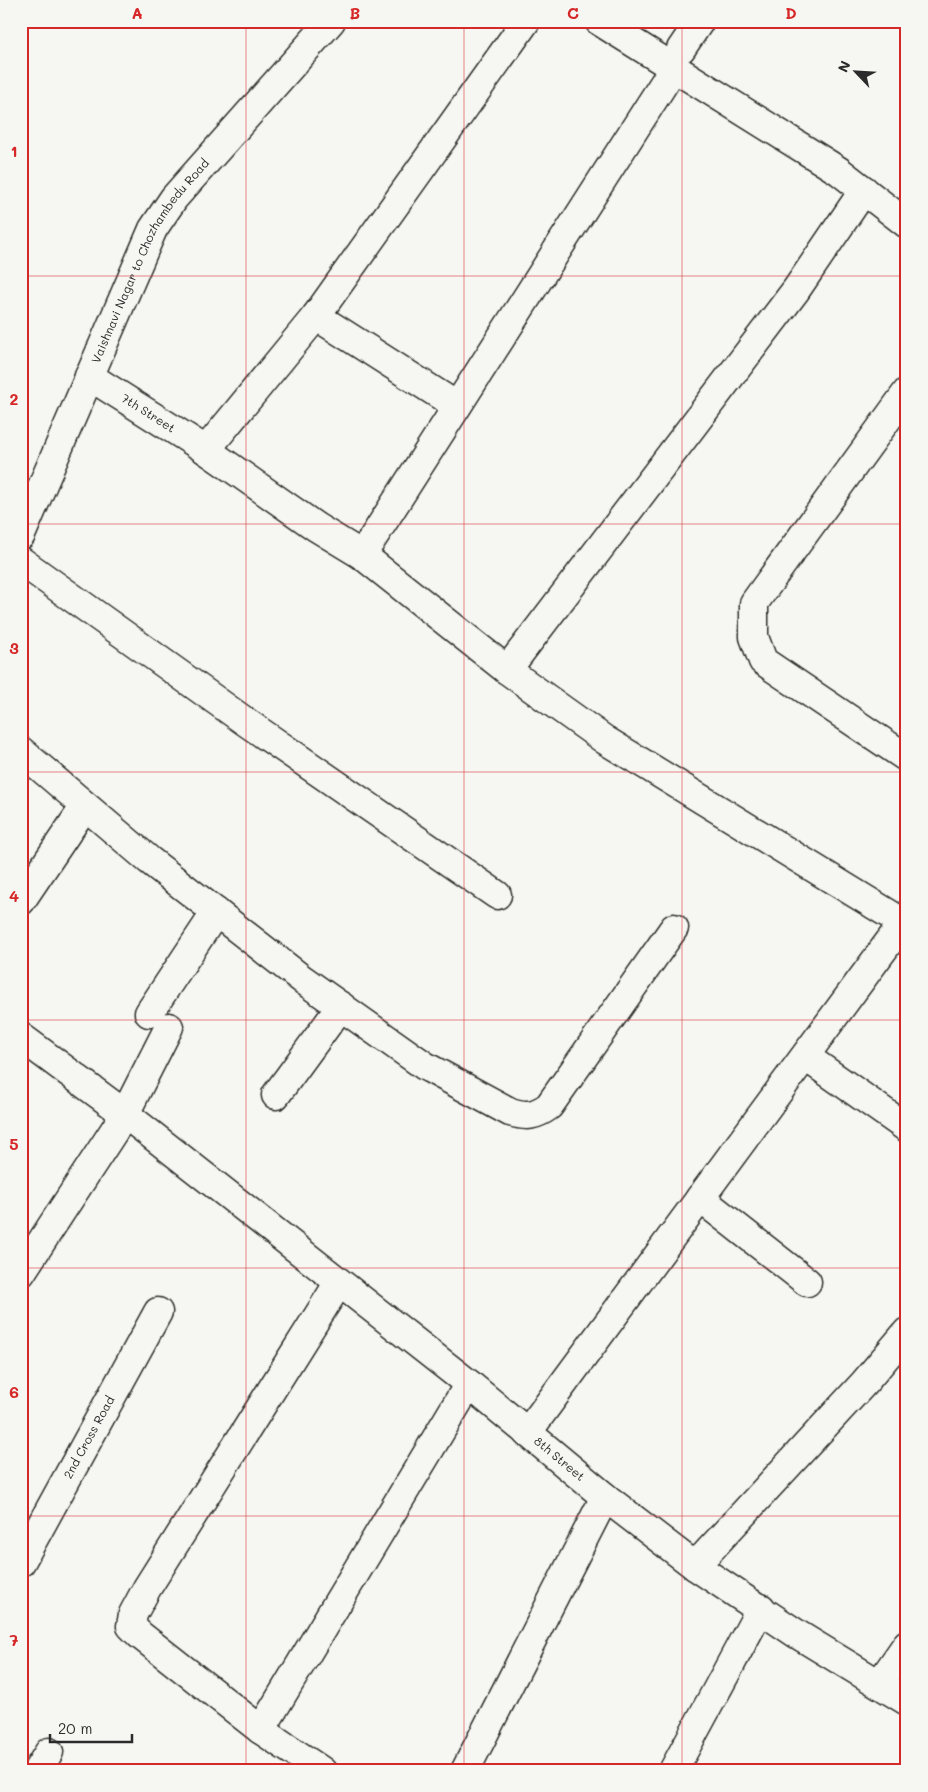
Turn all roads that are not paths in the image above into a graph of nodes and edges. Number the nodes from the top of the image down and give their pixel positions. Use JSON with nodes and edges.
{"nodes":[{"id":1,"x":331,"y":21,"type":"edge"},
{"id":2,"x":526,"y":21,"type":"edge"},
{"id":3,"x":599,"y":21,"type":"edge"},
{"id":4,"x":700,"y":21,"type":"edge"},
{"id":5,"x":677,"y":59,"type":"junction"},
{"id":6,"x":864,"y":190,"type":"junction"},
{"id":7,"x":907,"y":224,"type":"edge"},
{"id":8,"x":316,"y":316,"type":"junction"},
{"id":9,"x":89,"y":376,"type":"junction"},
{"id":10,"x":907,"y":392,"type":"edge"},
{"id":11,"x":457,"y":406,"type":"junction"},
{"id":12,"x":206,"y":450,"type":"junction"},
{"id":13,"x":21,"y":535,"type":"edge"},
{"id":14,"x":362,"y":555,"type":"junction"},
{"id":15,"x":21,"y":561,"type":"edge"},
{"id":16,"x":507,"y":670,"type":"junction"},
{"id":17,"x":21,"y":752,"type":"edge"},
{"id":18,"x":907,"y":758,"type":"edge"},
{"id":19,"x":85,"y":806,"type":"junction"},
{"id":20,"x":497,"y":895,"type":"dead end"},
{"id":21,"x":21,"y":900,"type":"edge"},
{"id":22,"x":216,"y":912,"type":"junction"},
{"id":23,"x":905,"y":924,"type":"edge"},
{"id":24,"x":674,"y":928,"type":"dead end"},
{"id":25,"x":341,"y":1006,"type":"junction"},
{"id":26,"x":21,"y":1037,"type":"edge"},
{"id":27,"x":806,"y":1057,"type":"junction"},
{"id":28,"x":276,"y":1094,"type":"dead end"},
{"id":29,"x":125,"y":1114,"type":"junction"},
{"id":30,"x":907,"y":1128,"type":"edge"},
{"id":31,"x":700,"y":1198,"type":"junction"},
{"id":32,"x":21,"y":1273,"type":"edge"},
{"id":33,"x":807,"y":1282,"type":"dead end"},
{"id":34,"x":338,"y":1284,"type":"junction"},
{"id":35,"x":158,"y":1312,"type":"dead end"},
{"id":36,"x":907,"y":1332,"type":"edge"},
{"id":37,"x":468,"y":1384,"type":"junction"},
{"id":38,"x":527,"y":1433,"type":"junction"},
{"id":39,"x":605,"y":1498,"type":"junction"},
{"id":40,"x":21,"y":1562,"type":"edge"},
{"id":41,"x":695,"y":1566,"type":"junction"},
{"id":42,"x":761,"y":1608,"type":"junction"},
{"id":43,"x":907,"y":1644,"type":"edge"},
{"id":44,"x":880,"y":1683,"type":"junction"},
{"id":45,"x":907,"y":1701,"type":"edge"},
{"id":46,"x":261,"y":1730,"type":"junction"},
{"id":47,"x":322,"y":1771,"type":"edge"},
{"id":48,"x":465,"y":1771,"type":"edge"},
{"id":49,"x":674,"y":1771,"type":"edge"}],
"edges":[{"from":1,"to":9,"type":"street","name":"Vaishnavi Nagar to Chozhambedu Road"},
{"from":2,"to":8,"type":"street"},
{"from":3,"to":5,"type":"street"},
{"from":4,"to":5,"type":"street"},
{"from":5,"to":6,"type":"street"},
{"from":5,"to":11,"type":"street"},
{"from":6,"to":7,"type":"street"},
{"from":6,"to":16,"type":"street"},
{"from":8,"to":11,"type":"street"},
{"from":8,"to":12,"type":"street"},
{"from":9,"to":12,"type":"street","name":"7th Street"},
{"from":9,"to":13,"type":"street","name":"Vaishnavi Nagar to Chozhambedu Road"},
{"from":10,"to":18,"type":"street"},
{"from":11,"to":14,"type":"street"},
{"from":12,"to":14,"type":"street","name":"7th Street"},
{"from":14,"to":16,"type":"street","name":"7th Street"},
{"from":15,"to":20,"type":"street"},
{"from":16,"to":23,"type":"street","name":"7th Street"},
{"from":17,"to":19,"type":"street"},
{"from":19,"to":21,"type":"street"},
{"from":19,"to":22,"type":"street"},
{"from":22,"to":25,"type":"street"},
{"from":22,"to":29,"type":"street"},
{"from":23,"to":27,"type":"street"},
{"from":24,"to":25,"type":"street"},
{"from":25,"to":28,"type":"street"},
{"from":26,"to":29,"type":"street","name":"8th Street"},
{"from":27,"to":30,"type":"street"},
{"from":27,"to":31,"type":"street"},
{"from":29,"to":32,"type":"street"},
{"from":29,"to":34,"type":"street","name":"8th Street"},
{"from":31,"to":33,"type":"street"},
{"from":31,"to":38,"type":"street"},
{"from":34,"to":37,"type":"street","name":"8th Street"},
{"from":34,"to":46,"type":"street"},
{"from":35,"to":40,"type":"street","name":"2nd Cross Road"},
{"from":36,"to":41,"type":"street"},
{"from":37,"to":38,"type":"street","name":"8th Street"},
{"from":37,"to":46,"type":"street"},
{"from":38,"to":39,"type":"street","name":"8th Street"},
{"from":39,"to":41,"type":"street","name":"8th Street"},
{"from":39,"to":48,"type":"street"},
{"from":41,"to":42,"type":"street","name":"8th Street"},
{"from":42,"to":44,"type":"street","name":"8th Street"},
{"from":42,"to":49,"type":"street"},
{"from":43,"to":44,"type":"street"},
{"from":44,"to":45,"type":"street","name":"8th Street"},
{"from":46,"to":47,"type":"street"}]}
